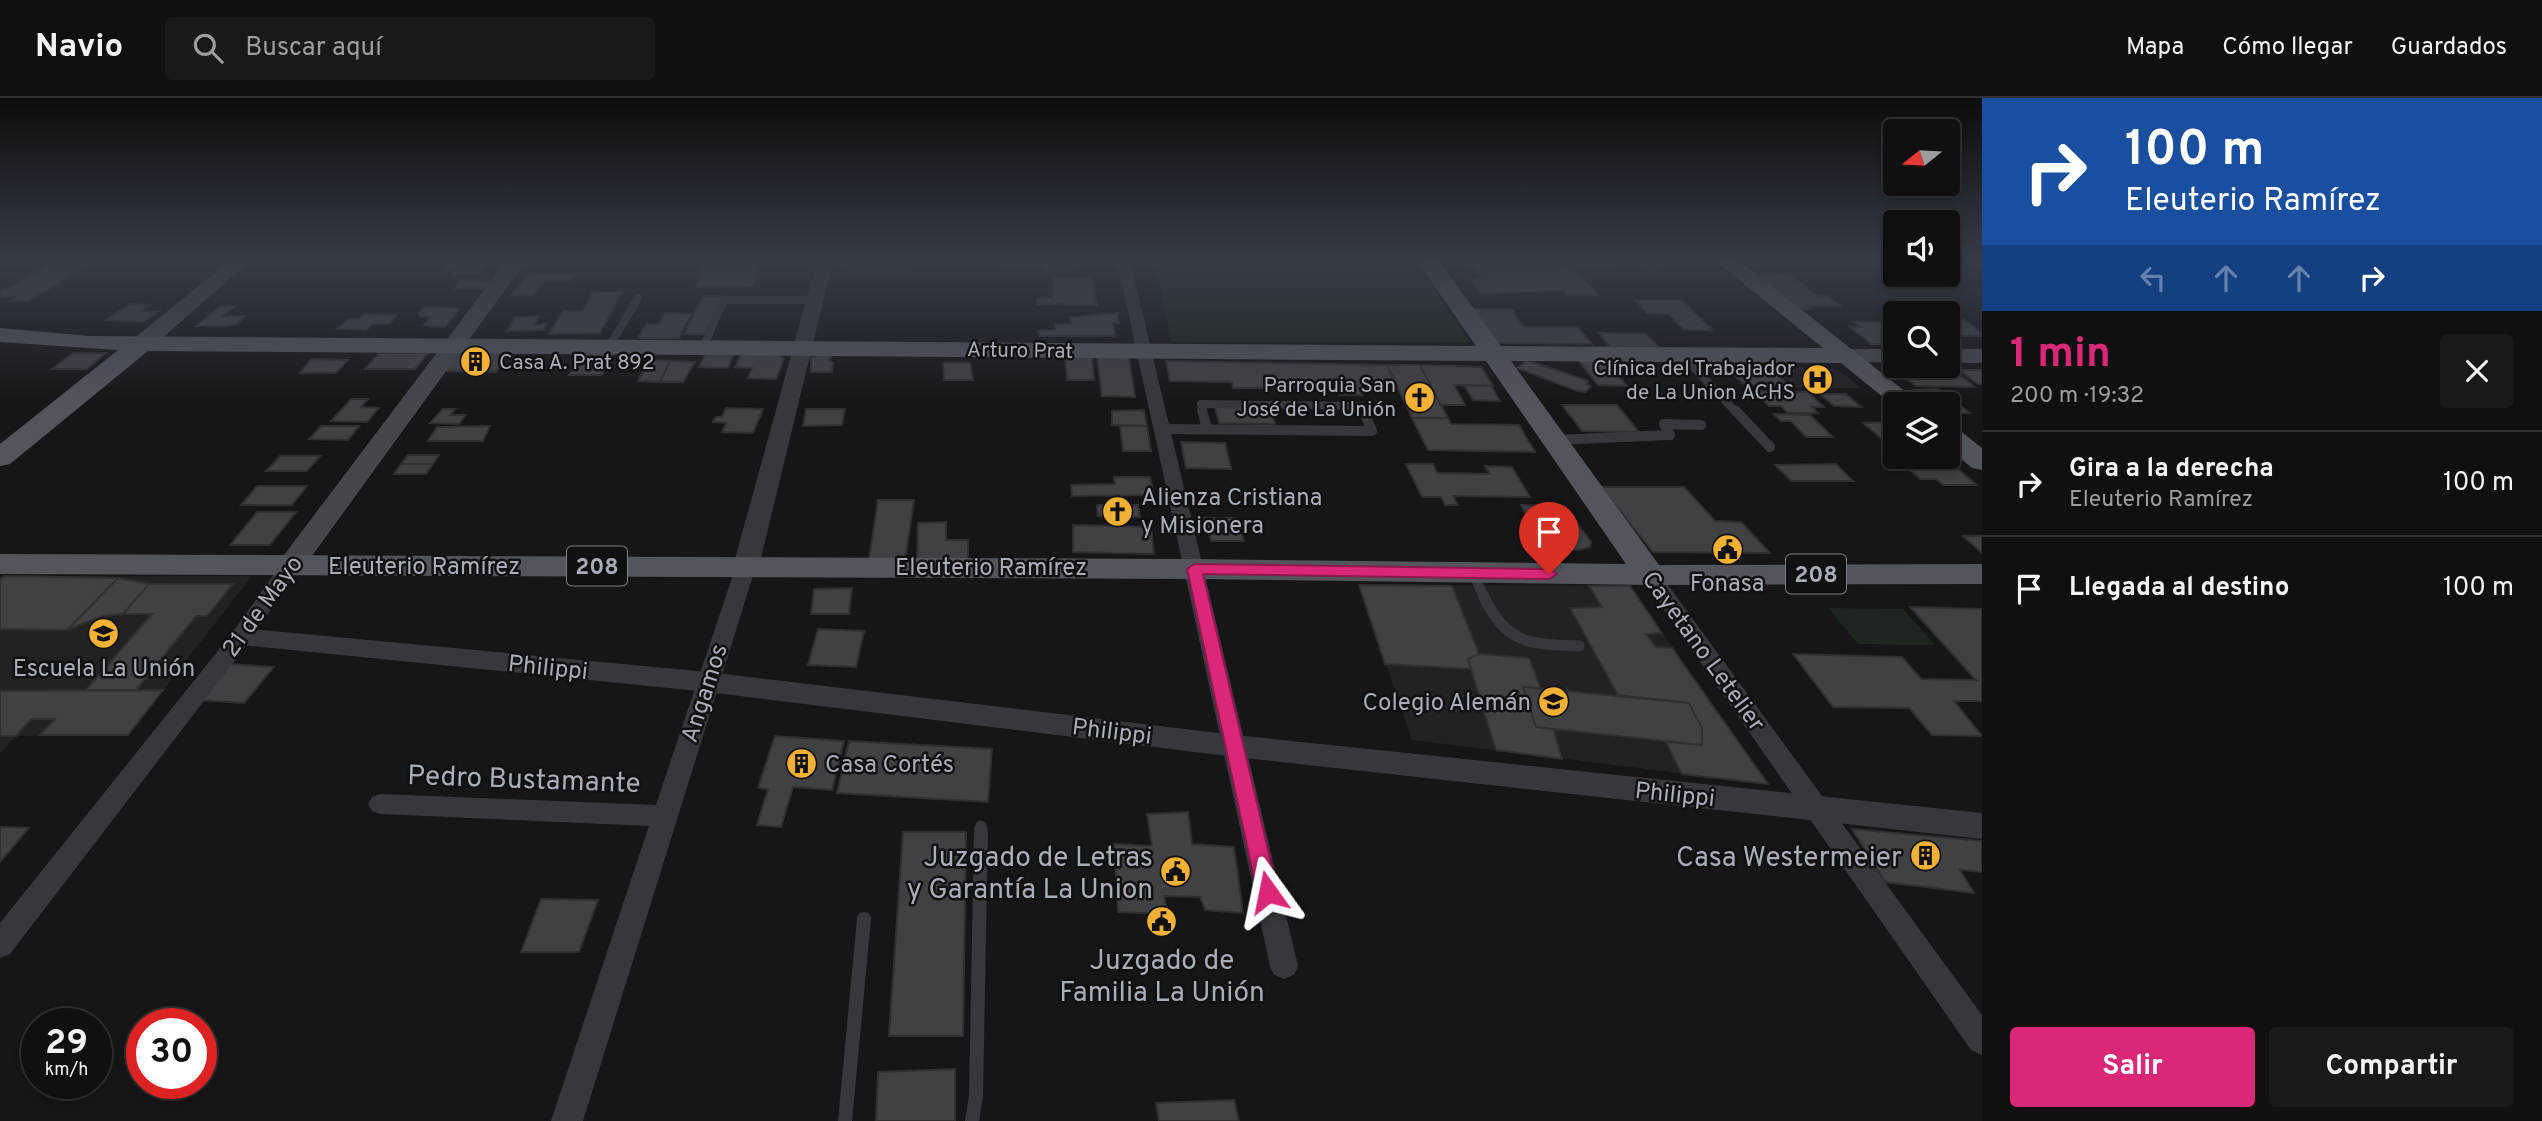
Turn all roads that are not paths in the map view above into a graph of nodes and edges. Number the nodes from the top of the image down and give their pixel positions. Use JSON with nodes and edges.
{"nodes":[{"id":1,"x":183,"y":309,"type":"edge"},
{"id":2,"x":480,"y":309,"type":"edge"},
{"id":3,"x":632,"y":309,"type":"edge"},
{"id":4,"x":720,"y":309,"type":"edge"},
{"id":5,"x":813,"y":309,"type":"edge"},
{"id":6,"x":1135,"y":309,"type":"edge"},
{"id":7,"x":1463,"y":309,"type":"edge"},
{"id":8,"x":1787,"y":309,"type":"edge"},
{"id":9,"x":0,"y":326,"type":"edge"},
{"id":10,"x":0,"y":335,"type":"edge"},
{"id":11,"x":145,"y":341,"type":"junction"},
{"id":12,"x":455,"y":343,"type":"junction"},
{"id":13,"x":611,"y":344,"type":"junction"},
{"id":14,"x":704,"y":345,"type":"junction"},
{"id":15,"x":805,"y":345,"type":"junction"},
{"id":16,"x":1145,"y":352,"type":"junction"},
{"id":17,"x":1496,"y":355,"type":"junction"},
{"id":18,"x":1682,"y":355,"type":"junction"},
{"id":19,"x":1847,"y":356,"type":"junction"},
{"id":20,"x":1883,"y":356,"type":"edge"},
{"id":21,"x":1960,"y":356,"type":"edge"},
{"id":22,"x":1982,"y":356,"type":"edge"},
{"id":23,"x":1894,"y":392,"type":"edge"},
{"id":24,"x":1701,"y":425,"type":"dead end"},
{"id":25,"x":1162,"y":429,"type":"junction"},
{"id":26,"x":1207,"y":429,"type":"junction"},
{"id":27,"x":1554,"y":440,"type":"junction"},
{"id":28,"x":1960,"y":445,"type":"edge"},
{"id":29,"x":1770,"y":447,"type":"dead end"},
{"id":30,"x":0,"y":458,"type":"edge"},
{"id":31,"x":1982,"y":462,"type":"edge"},
{"id":32,"x":0,"y":564,"type":"edge"},
{"id":33,"x":291,"y":565,"type":"junction"},
{"id":34,"x":746,"y":566,"type":"junction"},
{"id":35,"x":1194,"y":569,"type":"junction"},
{"id":36,"x":1473,"y":572,"type":"junction"},
{"id":37,"x":1982,"y":574,"type":"edge"},
{"id":38,"x":1650,"y":575,"type":"junction"},
{"id":39,"x":241,"y":637,"type":"junction"},
{"id":40,"x":1579,"y":646,"type":"dead end"},
{"id":41,"x":708,"y":682,"type":"junction"},
{"id":42,"x":1235,"y":746,"type":"junction"},
{"id":43,"x":381,"y":804,"type":"dead end"},
{"id":44,"x":1819,"y":809,"type":"junction"},
{"id":45,"x":665,"y":816,"type":"junction"},
{"id":46,"x":981,"y":826,"type":"dead end"},
{"id":47,"x":1982,"y":826,"type":"edge"},
{"id":48,"x":864,"y":919,"type":"dead end"},
{"id":49,"x":3,"y":937,"type":"edge"},
{"id":50,"x":1284,"y":966,"type":"dead end"},
{"id":51,"x":1982,"y":1040,"type":"edge"},
{"id":52,"x":567,"y":1121,"type":"edge"},
{"id":53,"x":845,"y":1121,"type":"edge"},
{"id":54,"x":972,"y":1121,"type":"edge"}],
"edges":[{"from":1,"to":11,"type":"main road"},
{"from":2,"to":12,"type":"main road","name":"21 de Mayo"},
{"from":3,"to":13,"type":"lane"},
{"from":4,"to":14,"type":"lane"},
{"from":5,"to":15,"type":"street","name":"Angamos"},
{"from":6,"to":16,"type":"street"},
{"from":7,"to":17,"type":"main road","name":"Cayetano Letelier"},
{"from":8,"to":19,"type":"main road"},
{"from":9,"to":11,"type":"main road","name":"Arturo Prat"},
{"from":10,"to":11,"type":"main road","name":"Arturo Prat"},
{"from":11,"to":12,"type":"main road","name":"Arturo Prat"},
{"from":11,"to":30,"type":"main road"},
{"from":12,"to":13,"type":"main road","name":"Arturo Prat"},
{"from":12,"to":33,"type":"main road","name":"21 de Mayo"},
{"from":13,"to":14,"type":"main road","name":"Arturo Prat"},
{"from":14,"to":15,"type":"main road","name":"Arturo Prat"},
{"from":15,"to":16,"type":"main road","name":"Arturo Prat"},
{"from":15,"to":34,"type":"street","name":"Angamos"},
{"from":16,"to":17,"type":"main road","name":"Arturo Prat"},
{"from":16,"to":25,"type":"street"},
{"from":17,"to":18,"type":"main road","name":"Arturo Prat"},
{"from":17,"to":27,"type":"main road","name":"Cayetano Letelier"},
{"from":18,"to":19,"type":"main road","name":"Arturo Prat"},
{"from":18,"to":29,"type":"lane"},
{"from":19,"to":20,"type":"main road","name":"Arturo Prat"},
{"from":19,"to":23,"type":"main road"},
{"from":21,"to":22,"type":"main road"},
{"from":24,"to":27,"type":"lane"},
{"from":25,"to":26,"type":"lane"},
{"from":25,"to":35,"type":"street"},
{"from":26,"to":26,"type":"lane"},
{"from":27,"to":38,"type":"main road","name":"Cayetano Letelier"},
{"from":28,"to":31,"type":"main road"},
{"from":32,"to":33,"type":"main road","name":"Eleuterio Ramírez","number":"208"},
{"from":33,"to":34,"type":"main road","name":"Eleuterio Ramírez","number":"208"},
{"from":33,"to":39,"type":"street","name":"21 de Mayo"},
{"from":34,"to":35,"type":"main road","name":"Eleuterio Ramírez","number":"208"},
{"from":34,"to":41,"type":"street","name":"Angamos"},
{"from":35,"to":36,"type":"main road","name":"Eleuterio Ramírez","number":"208"},
{"from":35,"to":42,"type":"street"},
{"from":36,"to":38,"type":"main road","name":"Eleuterio Ramírez","number":"208"},
{"from":36,"to":40,"type":"lane"},
{"from":37,"to":38,"type":"main road","name":"Eleuterio Ramírez","number":"208"},
{"from":38,"to":44,"type":"street","name":"Cayetano Letelier"},
{"from":39,"to":41,"type":"street","name":"Philippi"},
{"from":39,"to":49,"type":"street","name":"21 de Mayo"},
{"from":41,"to":42,"type":"street","name":"Philippi"},
{"from":41,"to":45,"type":"street","name":"Angamos"},
{"from":42,"to":44,"type":"street","name":"Philippi"},
{"from":42,"to":50,"type":"street"},
{"from":43,"to":45,"type":"street","name":"Pedro Bustamante"},
{"from":44,"to":47,"type":"street","name":"Philippi"},
{"from":44,"to":51,"type":"street","name":"Cayetano Letelier"},
{"from":45,"to":52,"type":"street","name":"Angamos"},
{"from":46,"to":54,"type":"lane"},
{"from":48,"to":53,"type":"lane"}]}
